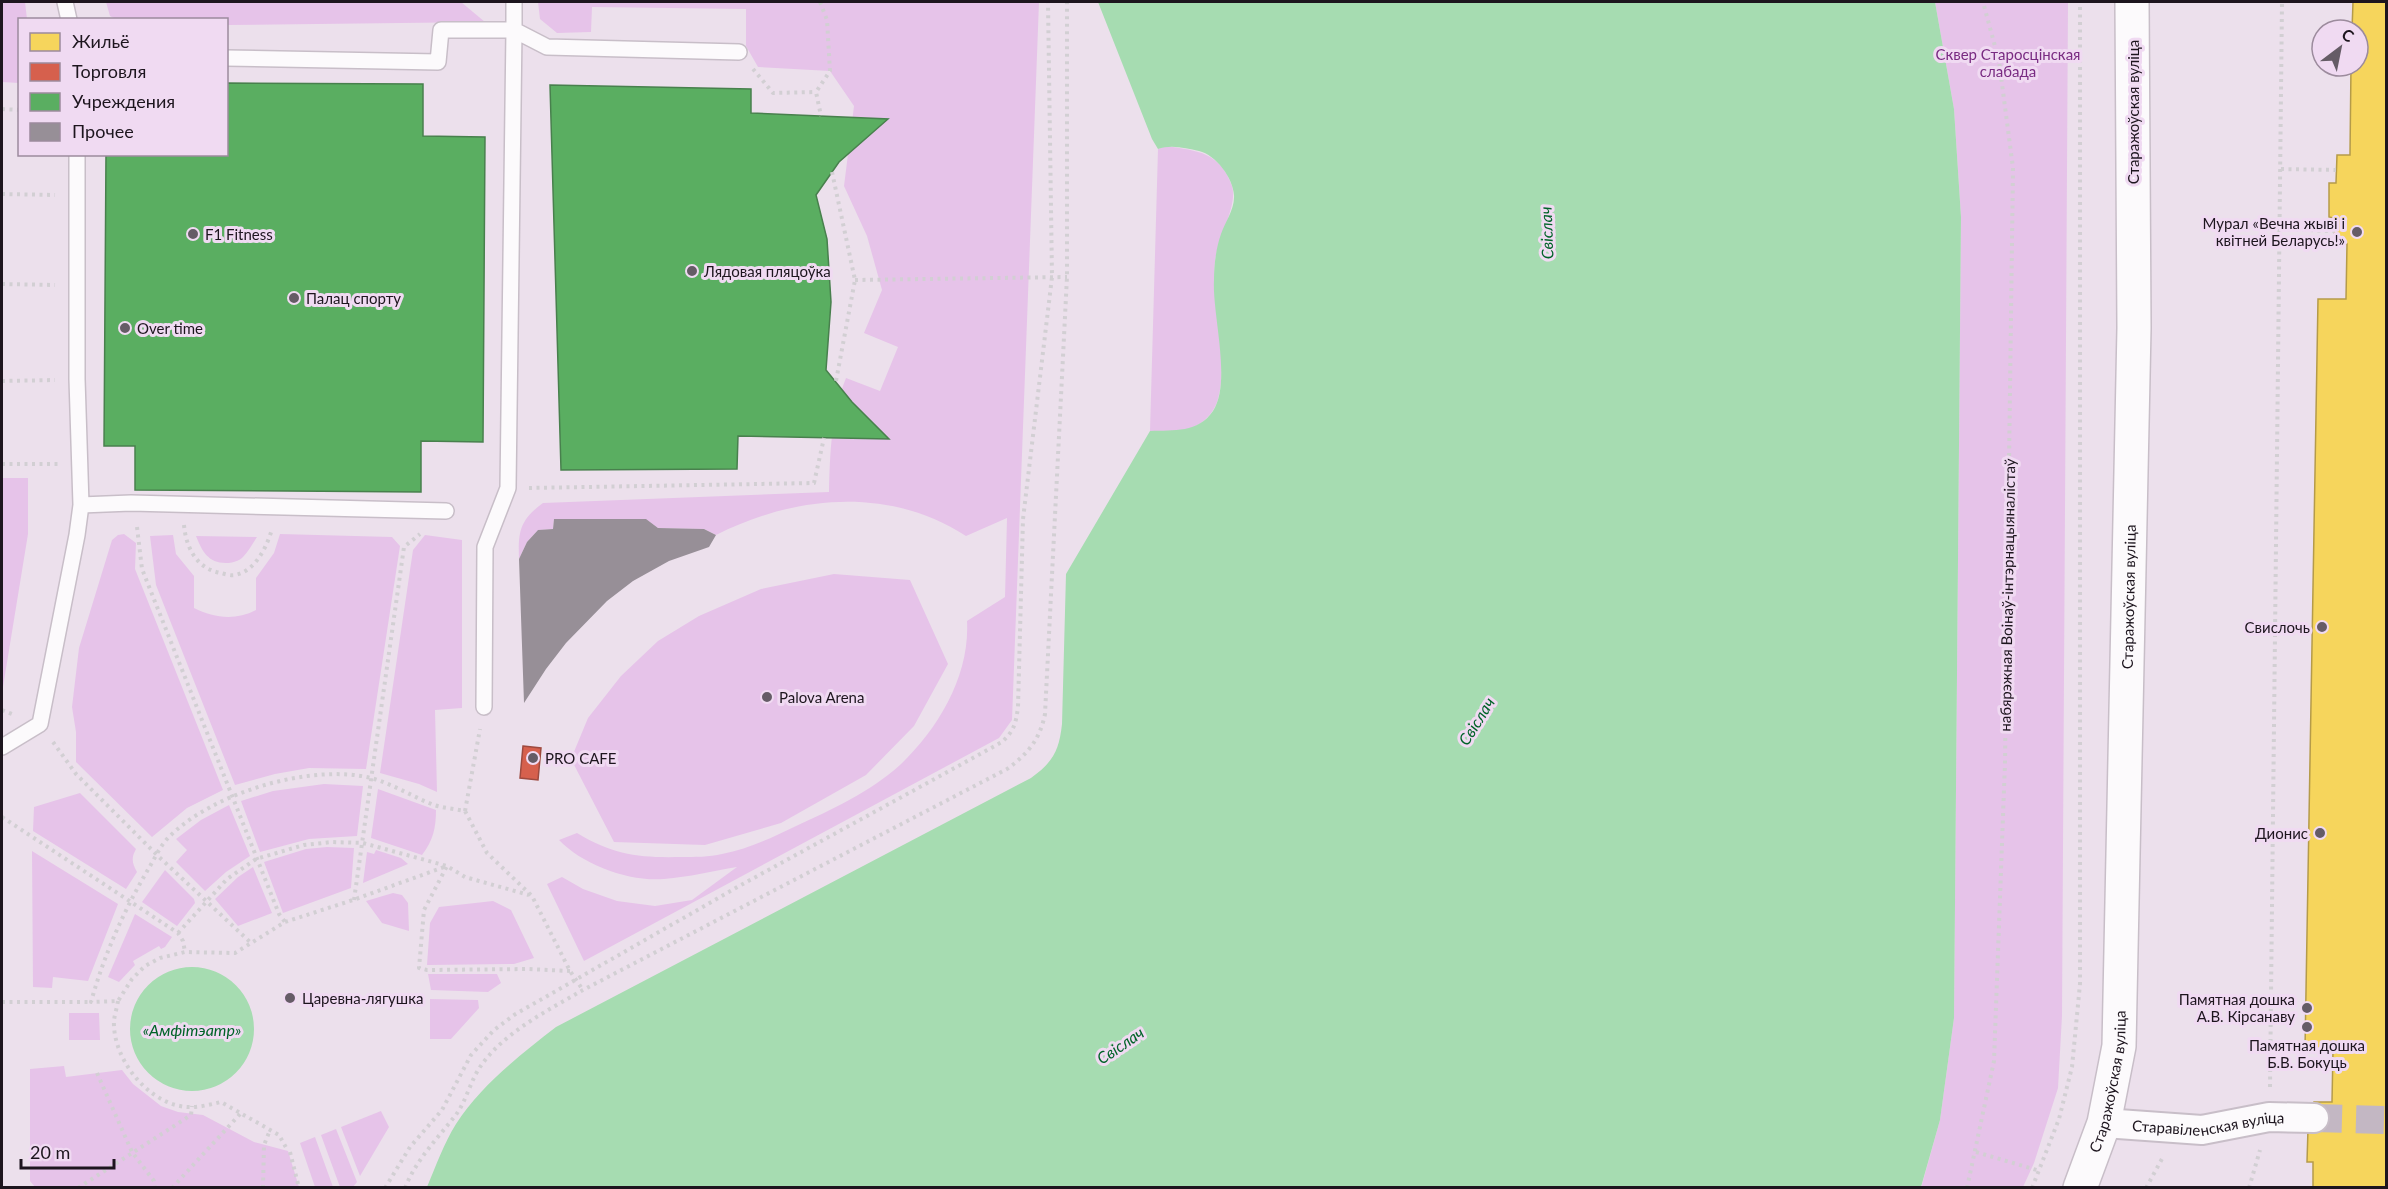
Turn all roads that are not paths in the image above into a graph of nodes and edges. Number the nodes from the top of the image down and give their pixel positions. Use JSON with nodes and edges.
{"nodes":[{"id":1,"x":65,"y":2,"type":"edge"},
{"id":2,"x":514,"y":2,"type":"edge"},
{"id":3,"x":2132,"y":2,"type":"edge"},
{"id":4,"x":69,"y":18,"type":"edge"},
{"id":5,"x":514,"y":30,"type":"junction"},
{"id":6,"x":739,"y":52,"type":"road end"},
{"id":7,"x":228,"y":58,"type":"edge"},
{"id":8,"x":76,"y":156,"type":"edge"},
{"id":9,"x":81,"y":505,"type":"junction"},
{"id":10,"x":446,"y":511,"type":"road end"},
{"id":11,"x":484,"y":707,"type":"road end"},
{"id":12,"x":2,"y":747,"type":"edge"},
{"id":13,"x":2314,"y":1118,"type":"tunnel mouth"},
{"id":14,"x":2104,"y":1123,"type":"junction"},
{"id":15,"x":2080,"y":1188,"type":"edge"}],
"edges":[{"from":1,"to":4,"type":"lane"},
{"from":2,"to":5,"type":"lane"},
{"from":3,"to":14,"type":"main road","name":"Старажоўская вуліца"},
{"from":5,"to":6,"type":"lane"},
{"from":5,"to":7,"type":"lane"},
{"from":5,"to":11,"type":"lane"},
{"from":8,"to":9,"type":"lane"},
{"from":9,"to":10,"type":"lane"},
{"from":9,"to":12,"type":"lane"},
{"from":13,"to":14,"type":"street","name":"Старавіленская вуліца"},
{"from":14,"to":15,"type":"main road","name":"Старажоўская вуліца"}]}
